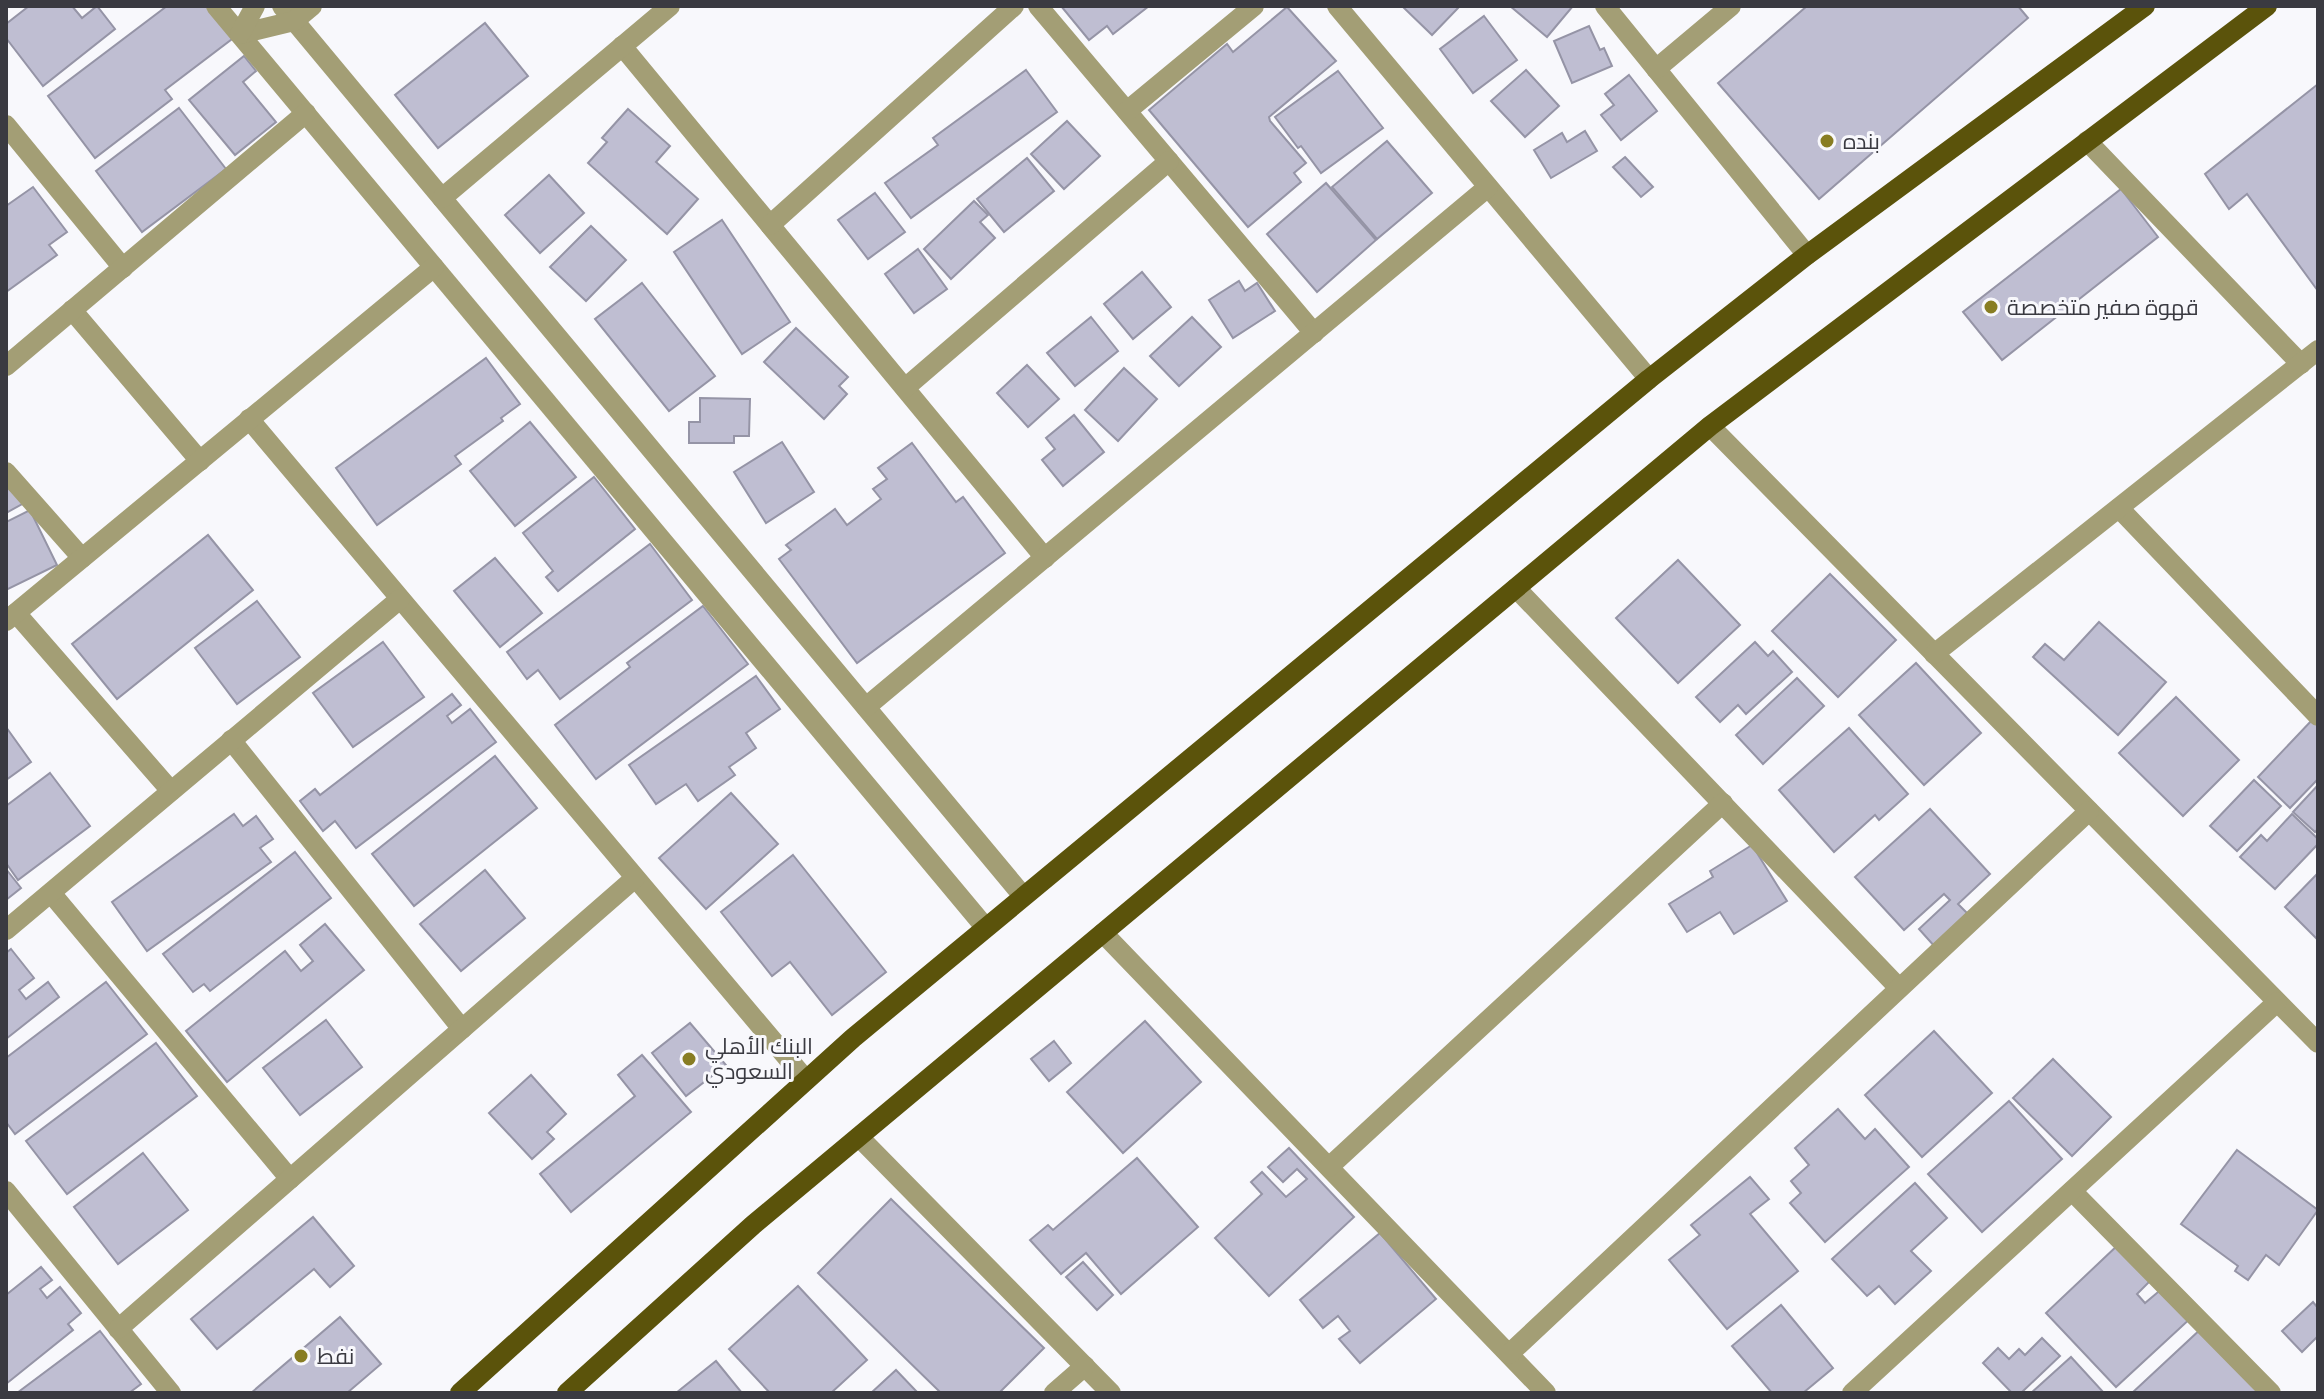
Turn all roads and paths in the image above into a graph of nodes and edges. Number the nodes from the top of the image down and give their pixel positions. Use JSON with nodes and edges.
{"nodes":[{"id":1,"x":216,"y":6,"type":"edge"},
{"id":2,"x":255,"y":6,"type":"edge"},
{"id":3,"x":312,"y":6,"type":"edge"},
{"id":4,"x":670,"y":6,"type":"edge"},
{"id":5,"x":1014,"y":6,"type":"edge"},
{"id":6,"x":1038,"y":6,"type":"edge"},
{"id":7,"x":1254,"y":6,"type":"edge"},
{"id":8,"x":1337,"y":6,"type":"edge"},
{"id":9,"x":1605,"y":6,"type":"edge"},
{"id":10,"x":1731,"y":6,"type":"edge"},
{"id":11,"x":2145,"y":6,"type":"edge"},
{"id":12,"x":2267,"y":6,"type":"edge"},
{"id":13,"x":288,"y":13,"type":"edge"},
{"id":14,"x":240,"y":34,"type":"junction"},
{"id":15,"x":622,"y":46,"type":"junction"},
{"id":16,"x":1656,"y":69,"type":"junction"},
{"id":17,"x":1127,"y":111,"type":"junction"},
{"id":18,"x":306,"y":113,"type":"junction"},
{"id":19,"x":6,"y":125,"type":"edge"},
{"id":20,"x":2087,"y":141,"type":"junction"},
{"id":21,"x":1169,"y":161,"type":"junction"},
{"id":22,"x":1488,"y":187,"type":"junction"},
{"id":23,"x":442,"y":198,"type":"junction"},
{"id":24,"x":770,"y":225,"type":"junction"},
{"id":25,"x":1807,"y":255,"type":"junction"},
{"id":26,"x":434,"y":267,"type":"junction"},
{"id":27,"x":123,"y":268,"type":"junction"},
{"id":28,"x":72,"y":310,"type":"junction"},
{"id":29,"x":1314,"y":333,"type":"junction"},
{"id":30,"x":2318,"y":350,"type":"edge"},
{"id":31,"x":2301,"y":364,"type":"junction"},
{"id":32,"x":6,"y":366,"type":"edge"},
{"id":33,"x":1649,"y":379,"type":"junction"},
{"id":34,"x":905,"y":388,"type":"junction"},
{"id":35,"x":249,"y":419,"type":"junction"},
{"id":36,"x":1710,"y":426,"type":"junction"},
{"id":37,"x":200,"y":461,"type":"junction"},
{"id":38,"x":6,"y":472,"type":"edge"},
{"id":39,"x":2119,"y":508,"type":"junction"},
{"id":40,"x":82,"y":558,"type":"junction"},
{"id":41,"x":1045,"y":558,"type":"junction"},
{"id":42,"x":1516,"y":588,"type":"junction"},
{"id":43,"x":400,"y":599,"type":"junction"},
{"id":44,"x":11,"y":617,"type":"edge"},
{"id":45,"x":1934,"y":654,"type":"junction"},
{"id":46,"x":2314,"y":703,"type":"edge"},
{"id":47,"x":866,"y":707,"type":"junction"},
{"id":48,"x":231,"y":740,"type":"junction"},
{"id":49,"x":171,"y":791,"type":"junction"},
{"id":50,"x":1723,"y":803,"type":"junction"},
{"id":51,"x":2089,"y":811,"type":"junction"},
{"id":52,"x":635,"y":878,"type":"junction"},
{"id":53,"x":51,"y":893,"type":"junction"},
{"id":54,"x":1023,"y":896,"type":"junction"},
{"id":55,"x":985,"y":927,"type":"junction"},
{"id":56,"x":6,"y":930,"type":"edge"},
{"id":57,"x":1103,"y":933,"type":"junction"},
{"id":58,"x":1899,"y":988,"type":"junction"},
{"id":59,"x":2277,"y":1002,"type":"junction"},
{"id":60,"x":462,"y":1029,"type":"junction"},
{"id":61,"x":2318,"y":1043,"type":"edge"},
{"id":62,"x":806,"y":1080,"type":"junction"},
{"id":63,"x":859,"y":1137,"type":"junction"},
{"id":64,"x":1329,"y":1167,"type":"junction"},
{"id":65,"x":290,"y":1179,"type":"junction"},
{"id":66,"x":6,"y":1191,"type":"edge"},
{"id":67,"x":2072,"y":1191,"type":"junction"},
{"id":68,"x":118,"y":1329,"type":"junction"},
{"id":69,"x":1509,"y":1354,"type":"junction"},
{"id":70,"x":1085,"y":1366,"type":"junction"},
{"id":71,"x":171,"y":1393,"type":"edge"},
{"id":72,"x":460,"y":1393,"type":"edge"},
{"id":73,"x":567,"y":1393,"type":"edge"},
{"id":74,"x":1054,"y":1393,"type":"edge"},
{"id":75,"x":1111,"y":1393,"type":"edge"},
{"id":76,"x":1546,"y":1393,"type":"edge"},
{"id":77,"x":1852,"y":1393,"type":"edge"},
{"id":78,"x":2271,"y":1393,"type":"edge"}],
"edges":[{"from":1,"to":14,"type":"street"},
{"from":2,"to":14,"type":"street"},
{"from":3,"to":13,"type":"street"},
{"from":4,"to":15,"type":"street"},
{"from":5,"to":24,"type":"street"},
{"from":6,"to":17,"type":"street"},
{"from":7,"to":17,"type":"street"},
{"from":8,"to":22,"type":"street"},
{"from":9,"to":16,"type":"street"},
{"from":10,"to":16,"type":"street"},
{"from":11,"to":25,"type":"main road"},
{"from":12,"to":20,"type":"main road"},
{"from":13,"to":14,"type":"street"},
{"from":13,"to":23,"type":"street"},
{"from":14,"to":18,"type":"street"},
{"from":15,"to":23,"type":"street"},
{"from":15,"to":24,"type":"street"},
{"from":16,"to":25,"type":"street"},
{"from":17,"to":21,"type":"street"},
{"from":18,"to":26,"type":"street"},
{"from":18,"to":27,"type":"street"},
{"from":19,"to":27,"type":"street"},
{"from":20,"to":31,"type":"street"},
{"from":20,"to":36,"type":"main road"},
{"from":21,"to":29,"type":"street"},
{"from":21,"to":34,"type":"street"},
{"from":22,"to":29,"type":"street"},
{"from":22,"to":33,"type":"street"},
{"from":23,"to":47,"type":"street"},
{"from":24,"to":34,"type":"street"},
{"from":25,"to":33,"type":"main road"},
{"from":26,"to":35,"type":"street"},
{"from":26,"to":55,"type":"street"},
{"from":27,"to":28,"type":"street"},
{"from":28,"to":32,"type":"street"},
{"from":28,"to":37,"type":"street"},
{"from":29,"to":41,"type":"street"},
{"from":30,"to":31,"type":"street"},
{"from":31,"to":39,"type":"street"},
{"from":33,"to":54,"type":"main road"},
{"from":34,"to":41,"type":"street"},
{"from":35,"to":37,"type":"street"},
{"from":35,"to":43,"type":"street"},
{"from":36,"to":42,"type":"main road"},
{"from":36,"to":45,"type":"street"},
{"from":37,"to":40,"type":"street"},
{"from":38,"to":40,"type":"street"},
{"from":39,"to":45,"type":"street"},
{"from":39,"to":46,"type":"street"},
{"from":40,"to":44,"type":"street"},
{"from":41,"to":47,"type":"street"},
{"from":42,"to":50,"type":"street"},
{"from":42,"to":57,"type":"main road"},
{"from":43,"to":48,"type":"street"},
{"from":43,"to":52,"type":"street"},
{"from":44,"to":49,"type":"street"},
{"from":45,"to":51,"type":"street"},
{"from":47,"to":54,"type":"street"},
{"from":48,"to":49,"type":"street"},
{"from":48,"to":60,"type":"street"},
{"from":49,"to":53,"type":"street"},
{"from":50,"to":58,"type":"street"},
{"from":50,"to":64,"type":"street"},
{"from":51,"to":58,"type":"street"},
{"from":51,"to":59,"type":"street"},
{"from":52,"to":60,"type":"street"},
{"from":52,"to":62,"type":"street"},
{"from":53,"to":56,"type":"street"},
{"from":53,"to":65,"type":"street"},
{"from":54,"to":55,"type":"main road"},
{"from":55,"to":62,"type":"main road"},
{"from":57,"to":63,"type":"main road"},
{"from":57,"to":64,"type":"street"},
{"from":58,"to":69,"type":"street"},
{"from":59,"to":61,"type":"street"},
{"from":59,"to":67,"type":"street"},
{"from":60,"to":65,"type":"street"},
{"from":62,"to":72,"type":"main road"},
{"from":63,"to":70,"type":"street"},
{"from":63,"to":73,"type":"main road"},
{"from":64,"to":69,"type":"street"},
{"from":65,"to":68,"type":"street"},
{"from":66,"to":68,"type":"street"},
{"from":67,"to":77,"type":"street"},
{"from":67,"to":78,"type":"street"},
{"from":68,"to":71,"type":"street"},
{"from":69,"to":76,"type":"street"},
{"from":70,"to":74,"type":"street"},
{"from":70,"to":75,"type":"street"}]}
